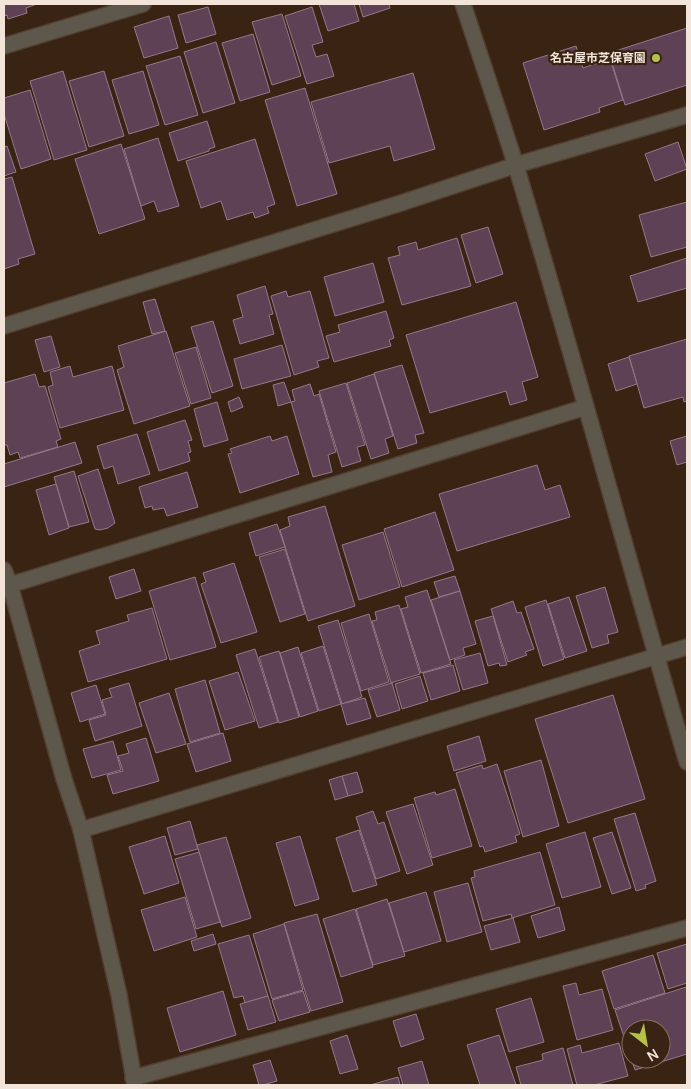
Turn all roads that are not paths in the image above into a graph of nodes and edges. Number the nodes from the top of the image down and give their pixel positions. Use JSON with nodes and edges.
{"nodes":[{"id":1,"x":144,"y":4,"type":"edge"},
{"id":2,"x":463,"y":4,"type":"edge"},
{"id":3,"x":4,"y":46,"type":"edge"},
{"id":4,"x":687,"y":115,"type":"edge"},
{"id":5,"x":516,"y":165,"type":"junction"},
{"id":6,"x":4,"y":326,"type":"edge"},
{"id":7,"x":586,"y":407,"type":"junction"},
{"id":8,"x":4,"y":570,"type":"edge"},
{"id":9,"x":10,"y":585,"type":"junction"},
{"id":10,"x":687,"y":647,"type":"edge"},
{"id":11,"x":656,"y":656,"type":"junction"},
{"id":12,"x":687,"y":762,"type":"edge"},
{"id":13,"x":81,"y":830,"type":"junction"},
{"id":14,"x":687,"y":928,"type":"edge"},
{"id":15,"x":134,"y":1082,"type":"edge"}],
"edges":[{"from":1,"to":3,"type":"street"},
{"from":2,"to":5,"type":"street"},
{"from":4,"to":5,"type":"street"},
{"from":5,"to":6,"type":"street"},
{"from":5,"to":7,"type":"street"},
{"from":7,"to":9,"type":"street"},
{"from":7,"to":11,"type":"street"},
{"from":8,"to":9,"type":"street"},
{"from":9,"to":13,"type":"street"},
{"from":10,"to":11,"type":"street"},
{"from":11,"to":12,"type":"street"},
{"from":11,"to":13,"type":"street"},
{"from":13,"to":15,"type":"street"},
{"from":14,"to":15,"type":"street"}]}
